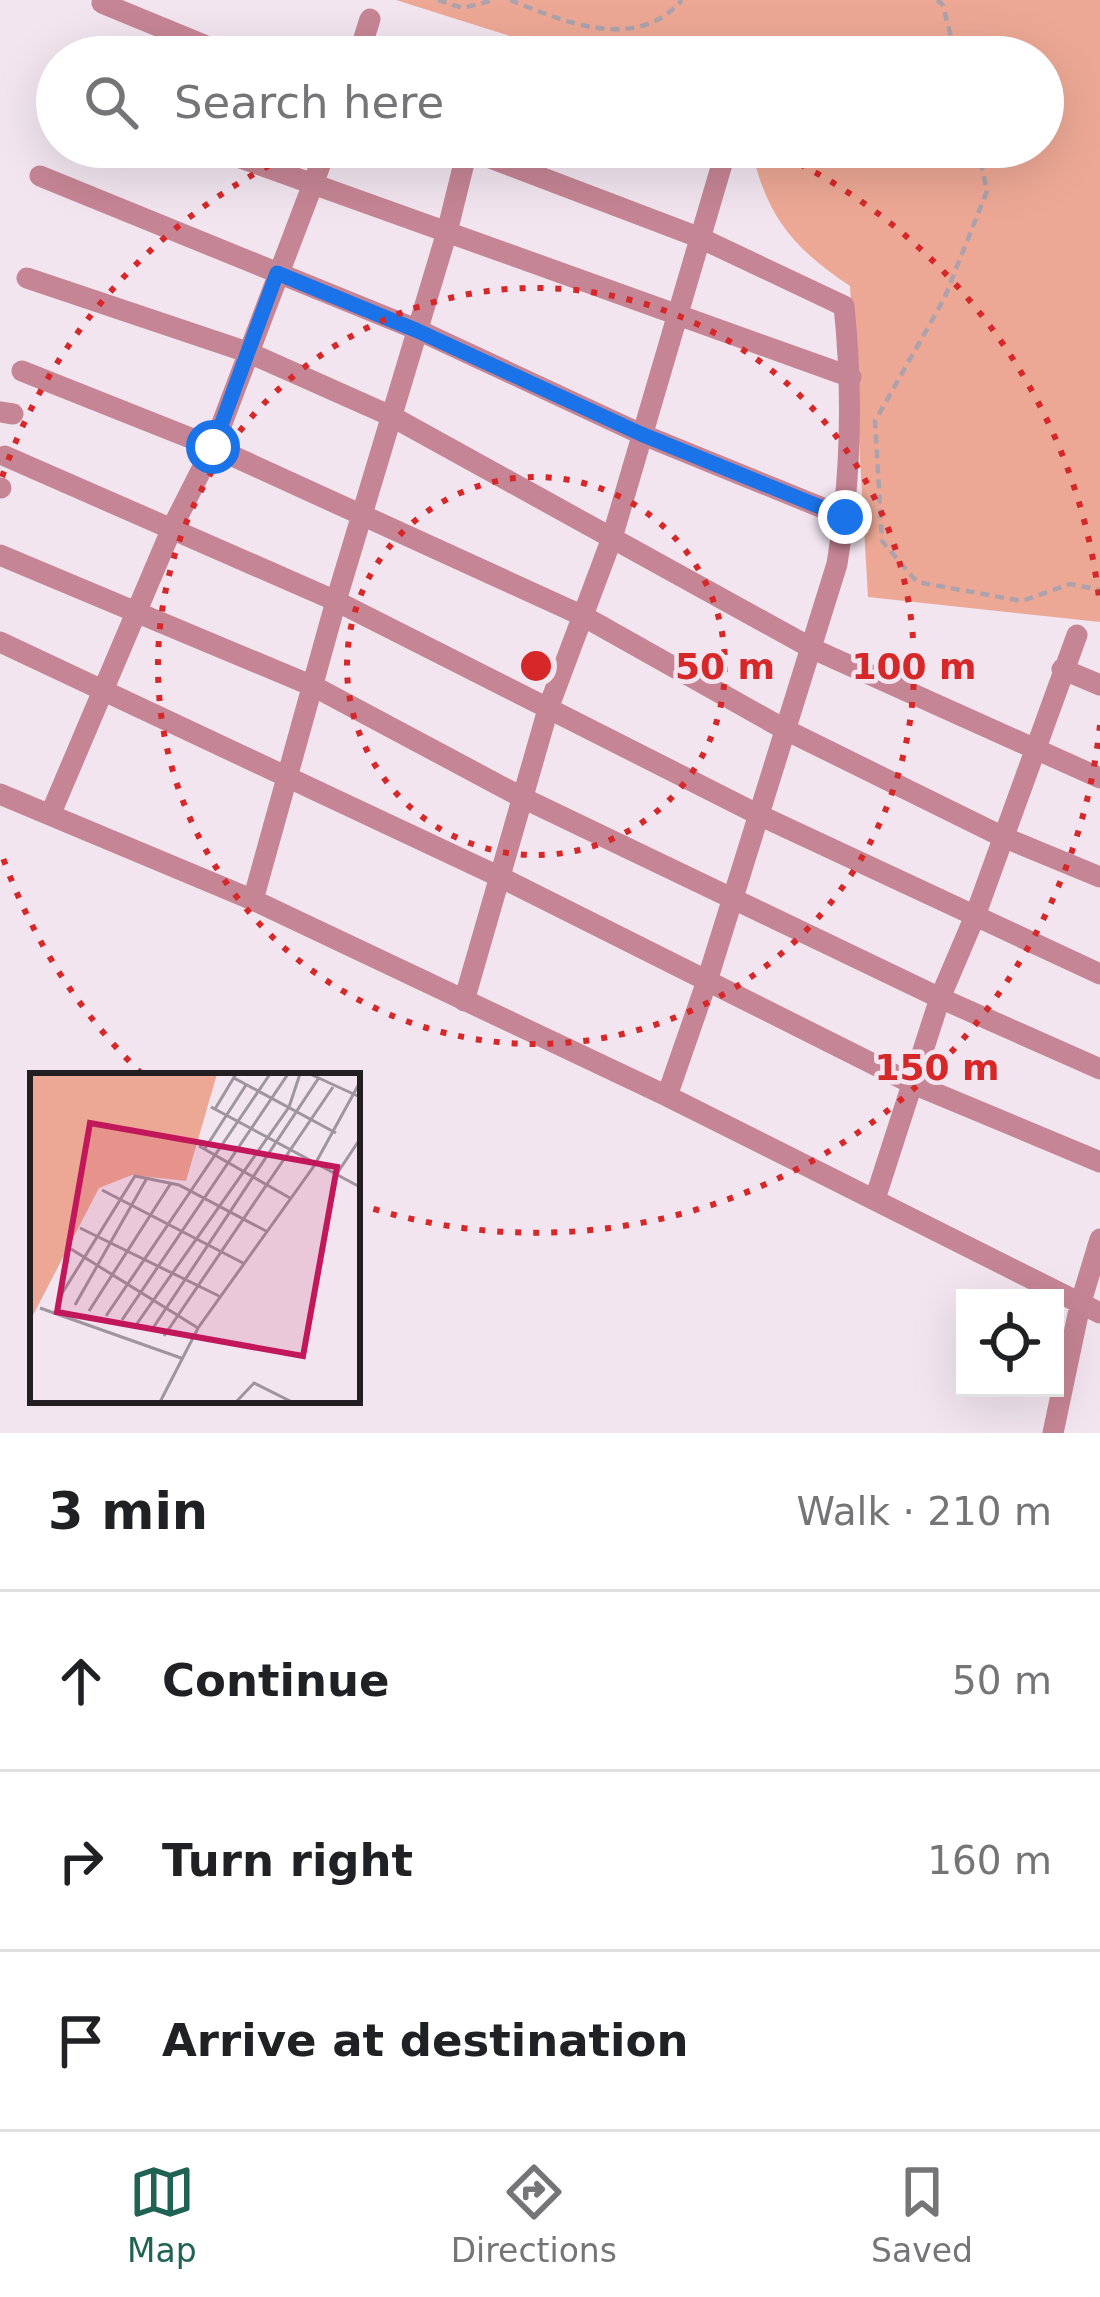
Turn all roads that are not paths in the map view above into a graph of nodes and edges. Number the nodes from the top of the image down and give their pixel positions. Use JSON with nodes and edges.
{"nodes":[{"id":1,"x":102,"y":3,"type":"dead end"},
{"id":2,"x":144,"y":9,"type":"edge"},
{"id":3,"x":370,"y":19,"type":"dead end"},
{"id":4,"x":194,"y":36,"type":"edge"},
{"id":5,"x":365,"y":36,"type":"edge"},
{"id":6,"x":269,"y":168,"type":"edge"},
{"id":7,"x":320,"y":168,"type":"edge"},
{"id":8,"x":461,"y":168,"type":"edge"},
{"id":9,"x":517,"y":168,"type":"edge"},
{"id":10,"x":720,"y":168,"type":"edge"},
{"id":11,"x":40,"y":176,"type":"dead end"},
{"id":12,"x":314,"y":184,"type":"junction"},
{"id":13,"x":447,"y":232,"type":"junction"},
{"id":14,"x":698,"y":237,"type":"junction"},
{"id":15,"x":277,"y":273,"type":"junction"},
{"id":16,"x":27,"y":278,"type":"dead end"},
{"id":17,"x":679,"y":315,"type":"junction"},
{"id":18,"x":418,"y":331,"type":"junction"},
{"id":19,"x":248,"y":352,"type":"junction"},
{"id":20,"x":22,"y":371,"type":"dead end"},
{"id":21,"x":851,"y":377,"type":"junction"},
{"id":22,"x":392,"y":416,"type":"junction"},
{"id":23,"x":641,"y":434,"type":"junction"},
{"id":24,"x":213,"y":447,"type":"junction"},
{"id":25,"x":5,"y":455,"type":"dead end"},
{"id":26,"x":362,"y":514,"type":"junction"},
{"id":27,"x":845,"y":517,"type":"junction"},
{"id":28,"x":172,"y":528,"type":"junction"},
{"id":29,"x":612,"y":538,"type":"junction"},
{"id":30,"x":0,"y":555,"type":"edge"},
{"id":31,"x":336,"y":601,"type":"junction"},
{"id":32,"x":138,"y":612,"type":"junction"},
{"id":33,"x":584,"y":616,"type":"junction"},
{"id":34,"x":1077,"y":635,"type":"dead end"},
{"id":35,"x":0,"y":642,"type":"edge"},
{"id":36,"x":813,"y":649,"type":"junction"},
{"id":37,"x":1062,"y":669,"type":"junction"},
{"id":38,"x":1100,"y":685,"type":"edge"},
{"id":39,"x":315,"y":687,"type":"junction"},
{"id":40,"x":105,"y":689,"type":"junction"},
{"id":41,"x":549,"y":706,"type":"junction"},
{"id":42,"x":784,"y":729,"type":"junction"},
{"id":43,"x":1036,"y":753,"type":"junction"},
{"id":44,"x":286,"y":778,"type":"junction"},
{"id":45,"x":1100,"y":778,"type":"edge"},
{"id":46,"x":0,"y":794,"type":"edge"},
{"id":47,"x":524,"y":798,"type":"junction"},
{"id":48,"x":50,"y":813,"type":"junction"},
{"id":49,"x":759,"y":814,"type":"junction"},
{"id":50,"x":1004,"y":837,"type":"junction"},
{"id":51,"x":1100,"y":877,"type":"edge"},
{"id":52,"x":500,"y":878,"type":"junction"},
{"id":53,"x":731,"y":898,"type":"junction"},
{"id":54,"x":253,"y":900,"type":"junction"},
{"id":55,"x":975,"y":916,"type":"junction"},
{"id":56,"x":1100,"y":974,"type":"edge"},
{"id":57,"x":707,"y":981,"type":"junction"},
{"id":58,"x":940,"y":998,"type":"junction"},
{"id":59,"x":464,"y":1001,"type":"junction"},
{"id":60,"x":1100,"y":1069,"type":"edge"},
{"id":61,"x":911,"y":1083,"type":"junction"},
{"id":62,"x":667,"y":1096,"type":"junction"},
{"id":63,"x":1100,"y":1162,"type":"edge"},
{"id":64,"x":875,"y":1199,"type":"junction"},
{"id":65,"x":1100,"y":1240,"type":"edge"},
{"id":66,"x":1090,"y":1309,"type":"edge"},
{"id":67,"x":1053,"y":1433,"type":"edge"}],
"edges":[{"from":1,"to":2,"type":"street"},
{"from":2,"to":4,"type":"street"},
{"from":3,"to":5,"type":"street"},
{"from":6,"to":12,"type":"street"},
{"from":7,"to":12,"type":"street"},
{"from":8,"to":13,"type":"street"},
{"from":9,"to":14,"type":"street"},
{"from":10,"to":14,"type":"street"},
{"from":11,"to":15,"type":"street"},
{"from":12,"to":13,"type":"street"},
{"from":12,"to":15,"type":"street"},
{"from":13,"to":17,"type":"street"},
{"from":13,"to":18,"type":"street"},
{"from":14,"to":17,"type":"street"},
{"from":14,"to":21,"type":"street"},
{"from":15,"to":18,"type":"street"},
{"from":15,"to":19,"type":"street"},
{"from":16,"to":19,"type":"street"},
{"from":17,"to":21,"type":"street"},
{"from":17,"to":23,"type":"street"},
{"from":18,"to":22,"type":"street"},
{"from":18,"to":23,"type":"street"},
{"from":19,"to":22,"type":"street"},
{"from":19,"to":24,"type":"street"},
{"from":20,"to":24,"type":"street"},
{"from":21,"to":27,"type":"street"},
{"from":22,"to":26,"type":"street"},
{"from":22,"to":29,"type":"street"},
{"from":23,"to":27,"type":"street"},
{"from":23,"to":29,"type":"street"},
{"from":24,"to":26,"type":"street"},
{"from":24,"to":28,"type":"street"},
{"from":25,"to":28,"type":"street"},
{"from":26,"to":31,"type":"street"},
{"from":26,"to":33,"type":"street"},
{"from":27,"to":36,"type":"street"},
{"from":28,"to":31,"type":"street"},
{"from":28,"to":32,"type":"street"},
{"from":29,"to":33,"type":"street"},
{"from":29,"to":36,"type":"street"},
{"from":30,"to":32,"type":"street"},
{"from":31,"to":39,"type":"street"},
{"from":31,"to":41,"type":"street"},
{"from":32,"to":39,"type":"street"},
{"from":32,"to":40,"type":"street"},
{"from":33,"to":41,"type":"street"},
{"from":33,"to":42,"type":"street"},
{"from":34,"to":37,"type":"street"},
{"from":35,"to":40,"type":"street"},
{"from":36,"to":42,"type":"street"},
{"from":36,"to":43,"type":"street"},
{"from":37,"to":38,"type":"street"},
{"from":37,"to":43,"type":"street"},
{"from":39,"to":44,"type":"street"},
{"from":39,"to":47,"type":"street"},
{"from":40,"to":44,"type":"street"},
{"from":40,"to":48,"type":"street"},
{"from":41,"to":47,"type":"street"},
{"from":41,"to":49,"type":"street"},
{"from":42,"to":49,"type":"street"},
{"from":42,"to":50,"type":"street"},
{"from":43,"to":45,"type":"street"},
{"from":43,"to":50,"type":"street"},
{"from":44,"to":52,"type":"street"},
{"from":44,"to":54,"type":"street"},
{"from":46,"to":48,"type":"street"},
{"from":47,"to":52,"type":"street"},
{"from":47,"to":53,"type":"street"},
{"from":48,"to":54,"type":"street"},
{"from":49,"to":53,"type":"street"},
{"from":49,"to":55,"type":"street"},
{"from":50,"to":51,"type":"street"},
{"from":50,"to":55,"type":"street"},
{"from":52,"to":57,"type":"street"},
{"from":52,"to":59,"type":"street"},
{"from":53,"to":57,"type":"street"},
{"from":53,"to":58,"type":"street"},
{"from":54,"to":59,"type":"street"},
{"from":55,"to":56,"type":"street"},
{"from":55,"to":58,"type":"street"},
{"from":57,"to":61,"type":"street"},
{"from":57,"to":62,"type":"street"},
{"from":58,"to":60,"type":"street"},
{"from":58,"to":61,"type":"street"},
{"from":59,"to":62,"type":"street"},
{"from":61,"to":63,"type":"street"},
{"from":61,"to":64,"type":"street"},
{"from":62,"to":64,"type":"street"},
{"from":64,"to":66,"type":"street"},
{"from":65,"to":66,"type":"street"},
{"from":66,"to":67,"type":"street"}]}
